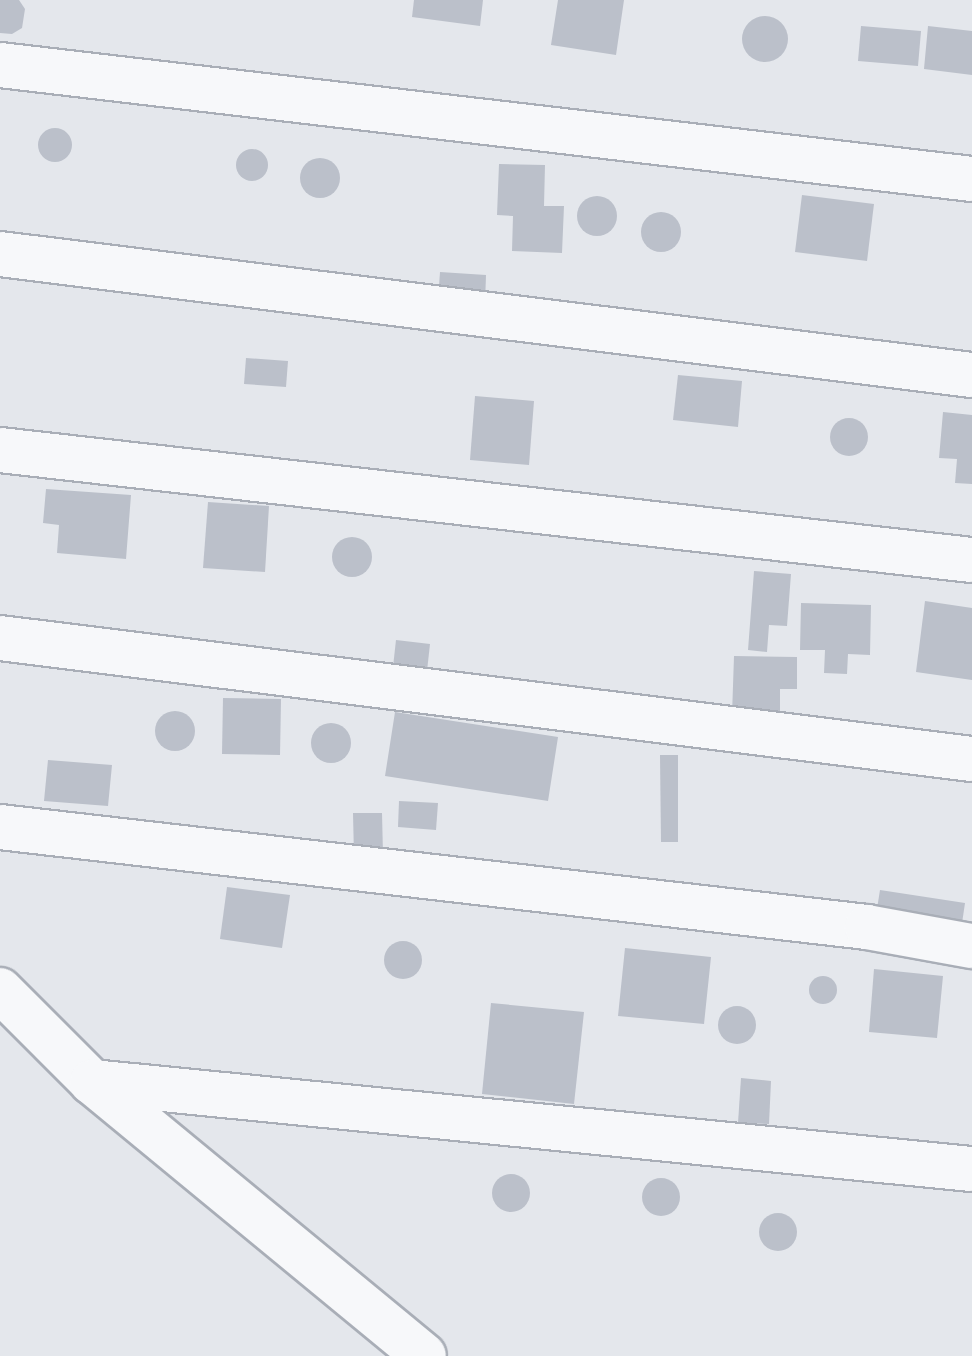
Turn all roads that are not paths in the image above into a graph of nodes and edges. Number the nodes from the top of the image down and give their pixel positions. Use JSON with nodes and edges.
{"nodes":[{"id":1,"x":0,"y":65,"type":"edge"},
{"id":2,"x":972,"y":179,"type":"edge"},
{"id":3,"x":0,"y":254,"type":"edge"},
{"id":4,"x":972,"y":375,"type":"edge"},
{"id":5,"x":0,"y":450,"type":"edge"},
{"id":6,"x":972,"y":560,"type":"edge"},
{"id":7,"x":0,"y":638,"type":"edge"},
{"id":8,"x":972,"y":759,"type":"edge"},
{"id":9,"x":0,"y":827,"type":"edge"},
{"id":10,"x":972,"y":946,"type":"edge"},
{"id":11,"x":0,"y":990,"type":"edge"},
{"id":12,"x":92,"y":1082,"type":"junction"},
{"id":13,"x":972,"y":1169,"type":"edge"},
{"id":14,"x":424,"y":1356,"type":"edge"}],
"edges":[{"from":1,"to":2,"type":"street"},
{"from":3,"to":4,"type":"street"},
{"from":5,"to":6,"type":"street"},
{"from":7,"to":8,"type":"street"},
{"from":9,"to":10,"type":"street"},
{"from":11,"to":12,"type":"street"},
{"from":12,"to":13,"type":"street"},
{"from":12,"to":14,"type":"street"}]}
